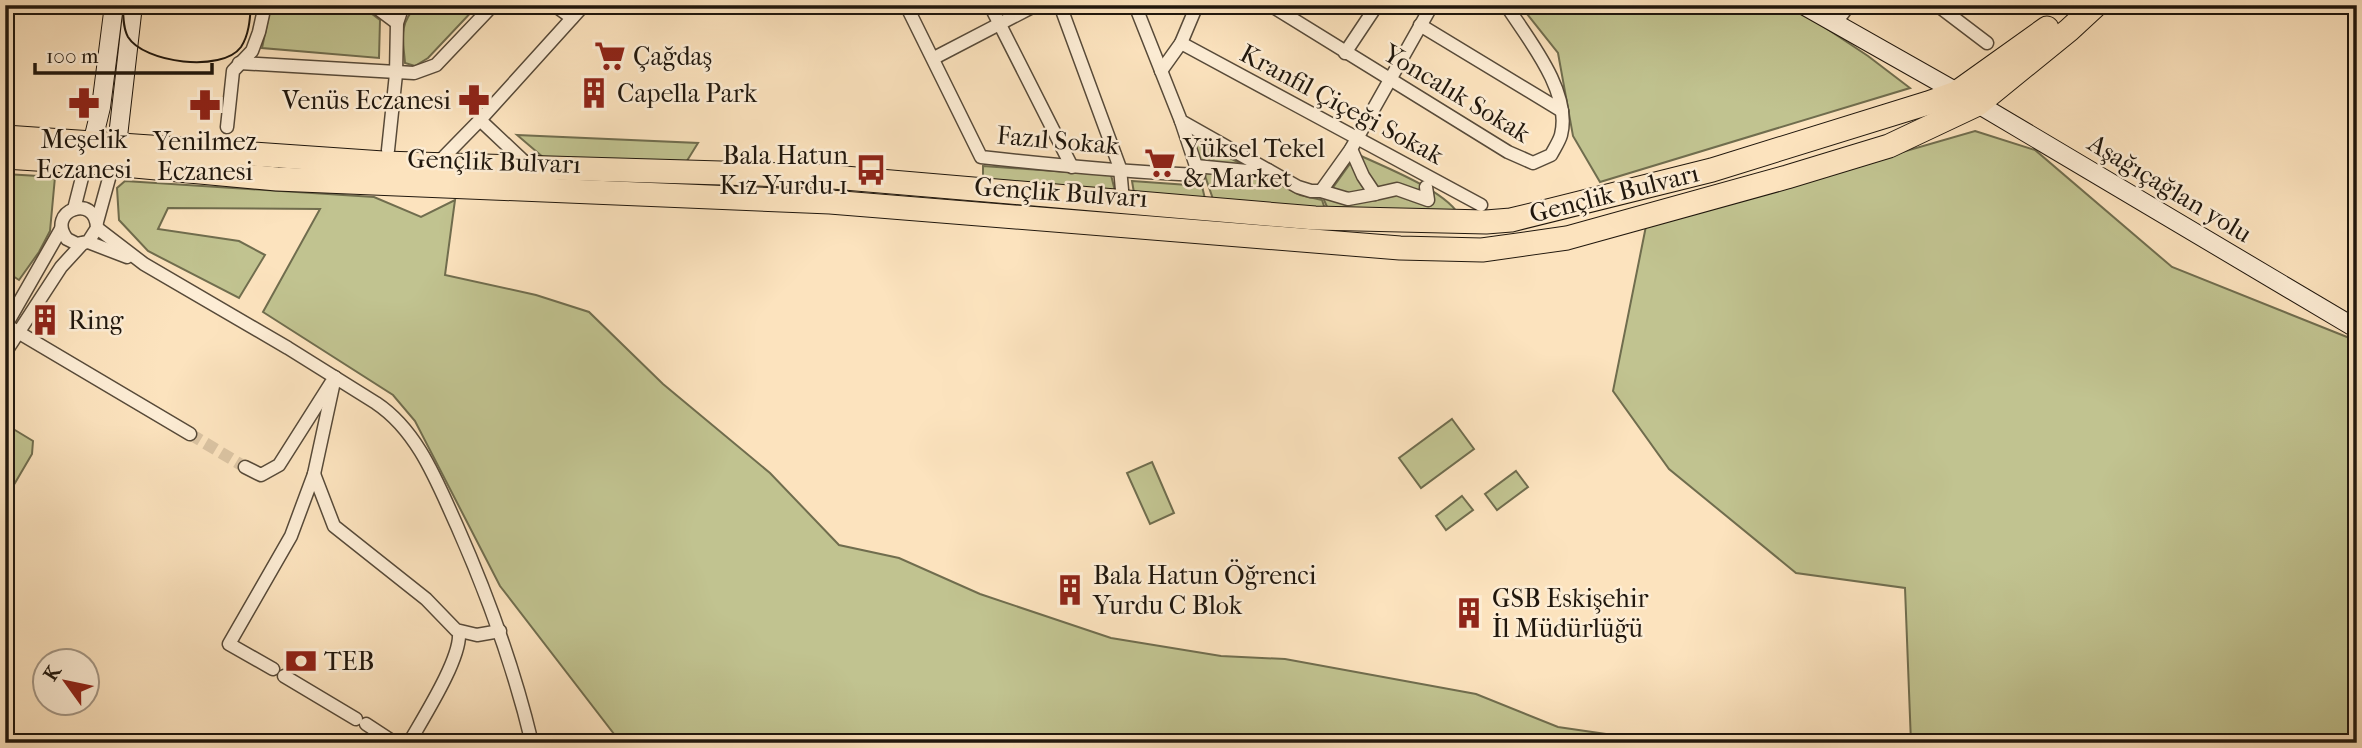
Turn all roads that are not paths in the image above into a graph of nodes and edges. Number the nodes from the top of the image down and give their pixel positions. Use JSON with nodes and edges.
{"nodes":[{"id":1,"x":114,"y":5,"type":"edge"},
{"id":2,"x":133,"y":5,"type":"edge"},
{"id":3,"x":265,"y":5,"type":"edge"},
{"id":4,"x":373,"y":5,"type":"edge"},
{"id":5,"x":407,"y":5,"type":"edge"},
{"id":6,"x":493,"y":5,"type":"edge"},
{"id":7,"x":554,"y":5,"type":"edge"},
{"id":8,"x":583,"y":5,"type":"edge"},
{"id":9,"x":906,"y":5,"type":"edge"},
{"id":10,"x":990,"y":5,"type":"edge"},
{"id":11,"x":1036,"y":5,"type":"edge"},
{"id":12,"x":1060,"y":5,"type":"edge"},
{"id":13,"x":1135,"y":5,"type":"edge"},
{"id":14,"x":1197,"y":5,"type":"edge"},
{"id":15,"x":1270,"y":5,"type":"edge"},
{"id":16,"x":1377,"y":5,"type":"edge"},
{"id":17,"x":1432,"y":5,"type":"edge"},
{"id":18,"x":1506,"y":5,"type":"edge"},
{"id":19,"x":1803,"y":5,"type":"edge"},
{"id":20,"x":1849,"y":5,"type":"edge"},
{"id":21,"x":1937,"y":5,"type":"edge"},
{"id":22,"x":2073,"y":5,"type":"edge"},
{"id":23,"x":2096,"y":5,"type":"edge"},
{"id":24,"x":572,"y":18,"type":"junction"},
{"id":25,"x":397,"y":23,"type":"junction"},
{"id":26,"x":1000,"y":23,"type":"junction"},
{"id":27,"x":1835,"y":24,"type":"junction"},
{"id":28,"x":1420,"y":25,"type":"junction"},
{"id":29,"x":1181,"y":43,"type":"junction"},
{"id":30,"x":1986,"y":43,"type":"dead end"},
{"id":31,"x":1345,"y":52,"type":"junction"},
{"id":32,"x":934,"y":58,"type":"junction"},
{"id":33,"x":239,"y":63,"type":"junction"},
{"id":34,"x":1161,"y":71,"type":"junction"},
{"id":35,"x":396,"y":74,"type":"junction"},
{"id":36,"x":1389,"y":80,"type":"junction"},
{"id":37,"x":1956,"y":93,"type":"junction"},
{"id":38,"x":1978,"y":104,"type":"junction"},
{"id":39,"x":1562,"y":111,"type":"junction"},
{"id":40,"x":480,"y":120,"type":"junction"},
{"id":41,"x":1181,"y":121,"type":"junction"},
{"id":42,"x":226,"y":127,"type":"dead end"},
{"id":43,"x":5,"y":137,"type":"edge"},
{"id":44,"x":1354,"y":144,"type":"junction"},
{"id":45,"x":388,"y":150,"type":"dead end"},
{"id":46,"x":89,"y":153,"type":"junction"},
{"id":47,"x":115,"y":154,"type":"junction"},
{"id":48,"x":5,"y":157,"type":"edge"},
{"id":49,"x":437,"y":164,"type":"junction"},
{"id":50,"x":1196,"y":166,"type":"junction"},
{"id":51,"x":530,"y":167,"type":"junction"},
{"id":52,"x":1072,"y":167,"type":"junction"},
{"id":53,"x":1120,"y":168,"type":"junction"},
{"id":54,"x":1269,"y":170,"type":"junction"},
{"id":55,"x":1321,"y":191,"type":"junction"},
{"id":56,"x":1375,"y":194,"type":"junction"},
{"id":57,"x":1123,"y":201,"type":"junction"},
{"id":58,"x":1481,"y":205,"type":"dead end"},
{"id":59,"x":74,"y":209,"type":"junction"},
{"id":60,"x":1436,"y":217,"type":"dead end"},
{"id":61,"x":97,"y":225,"type":"junction"},
{"id":62,"x":61,"y":229,"type":"junction"},
{"id":63,"x":85,"y":243,"type":"junction"},
{"id":64,"x":144,"y":264,"type":"junction"},
{"id":65,"x":6,"y":326,"type":"edge"},
{"id":66,"x":2357,"y":329,"type":"edge"},
{"id":67,"x":18,"y":333,"type":"junction"},
{"id":68,"x":5,"y":353,"type":"edge"},
{"id":69,"x":335,"y":377,"type":"junction"},
{"id":70,"x":190,"y":434,"type":"tunnel mouth"},
{"id":71,"x":245,"y":467,"type":"tunnel mouth"},
{"id":72,"x":314,"y":474,"type":"junction"},
{"id":73,"x":499,"y":631,"type":"junction"},
{"id":74,"x":459,"y":633,"type":"junction"},
{"id":75,"x":395,"y":743,"type":"edge"},
{"id":76,"x":409,"y":743,"type":"edge"},
{"id":77,"x":532,"y":743,"type":"edge"}],
"edges":[{"from":1,"to":46,"type":"street"},
{"from":2,"to":47,"type":"street"},
{"from":3,"to":33,"type":"street"},
{"from":4,"to":25,"type":"street"},
{"from":5,"to":25,"type":"street"},
{"from":6,"to":35,"type":"street"},
{"from":7,"to":24,"type":"street"},
{"from":8,"to":24,"type":"street"},
{"from":9,"to":32,"type":"street"},
{"from":10,"to":26,"type":"street"},
{"from":11,"to":26,"type":"street"},
{"from":12,"to":53,"type":"street"},
{"from":13,"to":34,"type":"street"},
{"from":14,"to":29,"type":"street"},
{"from":15,"to":31,"type":"street","name":"Yoncalık Sokak"},
{"from":16,"to":31,"type":"street"},
{"from":17,"to":28,"type":"street"},
{"from":18,"to":39,"type":"street"},
{"from":19,"to":27,"type":"street","name":"Aşağıçağlan yolu"},
{"from":20,"to":27,"type":"street"},
{"from":21,"to":30,"type":"street"},
{"from":22,"to":37,"type":"highway","name":"Gençlik Bulvarı"},
{"from":23,"to":38,"type":"highway","name":"Gençlik Bulvarı"},
{"from":24,"to":40,"type":"street"},
{"from":25,"to":35,"type":"street"},
{"from":26,"to":32,"type":"street"},
{"from":26,"to":52,"type":"street"},
{"from":27,"to":37,"type":"street","name":"Aşağıçağlan yolu"},
{"from":28,"to":36,"type":"street"},
{"from":28,"to":39,"type":"street"},
{"from":29,"to":34,"type":"street"},
{"from":29,"to":44,"type":"street","name":"Kranfil Çiçeği Sokak"},
{"from":31,"to":36,"type":"street","name":"Yoncalık Sokak"},
{"from":32,"to":52,"type":"street","name":"Fazıl Sokak"},
{"from":33,"to":35,"type":"street"},
{"from":33,"to":42,"type":"street"},
{"from":34,"to":41,"type":"street"},
{"from":35,"to":45,"type":"street"},
{"from":36,"to":39,"type":"street","name":"Yoncalık Sokak"},
{"from":36,"to":44,"type":"street"},
{"from":37,"to":38,"type":"street","name":"Aşağıçağlan yolu"},
{"from":37,"to":57,"type":"highway","name":"Gençlik Bulvarı"},
{"from":38,"to":47,"type":"highway","name":"Gençlik Bulvarı"},
{"from":38,"to":66,"type":"street","name":"Aşağıçağlan yolu"},
{"from":40,"to":49,"type":"street"},
{"from":40,"to":51,"type":"street"},
{"from":41,"to":50,"type":"street"},
{"from":41,"to":54,"type":"street"},
{"from":43,"to":46,"type":"highway","name":"Gençlik Bulvarı"},
{"from":44,"to":55,"type":"street"},
{"from":44,"to":56,"type":"street"},
{"from":44,"to":58,"type":"street","name":"Kranfil Çiçeği Sokak"},
{"from":46,"to":47,"type":"highway","name":"Gençlik Bulvarı"},
{"from":46,"to":48,"type":"highway","name":"Gençlik Bulvarı"},
{"from":46,"to":59,"type":"street"},
{"from":47,"to":49,"type":"highway","name":"Gençlik Bulvarı"},
{"from":47,"to":61,"type":"street"},
{"from":49,"to":51,"type":"highway","name":"Gençlik Bulvarı"},
{"from":50,"to":53,"type":"street","name":"Fazıl Sokak"},
{"from":50,"to":54,"type":"street"},
{"from":51,"to":57,"type":"highway","name":"Gençlik Bulvarı"},
{"from":52,"to":53,"type":"street","name":"Fazıl Sokak"},
{"from":53,"to":57,"type":"street"},
{"from":54,"to":55,"type":"street"},
{"from":55,"to":56,"type":"street"},
{"from":56,"to":60,"type":"street"},
{"from":59,"to":61,"type":"street"},
{"from":59,"to":62,"type":"street"},
{"from":61,"to":63,"type":"street"},
{"from":61,"to":64,"type":"street"},
{"from":62,"to":63,"type":"street"},
{"from":62,"to":65,"type":"street"},
{"from":63,"to":64,"type":"street"},
{"from":63,"to":67,"type":"street"},
{"from":64,"to":69,"type":"street"},
{"from":65,"to":67,"type":"street"},
{"from":67,"to":68,"type":"street"},
{"from":67,"to":70,"type":"street"},
{"from":69,"to":71,"type":"street"},
{"from":69,"to":72,"type":"street"},
{"from":69,"to":73,"type":"street"},
{"from":72,"to":74,"type":"street"},
{"from":72,"to":75,"type":"street"},
{"from":73,"to":74,"type":"street"},
{"from":73,"to":77,"type":"street"},
{"from":74,"to":76,"type":"street"}]}
